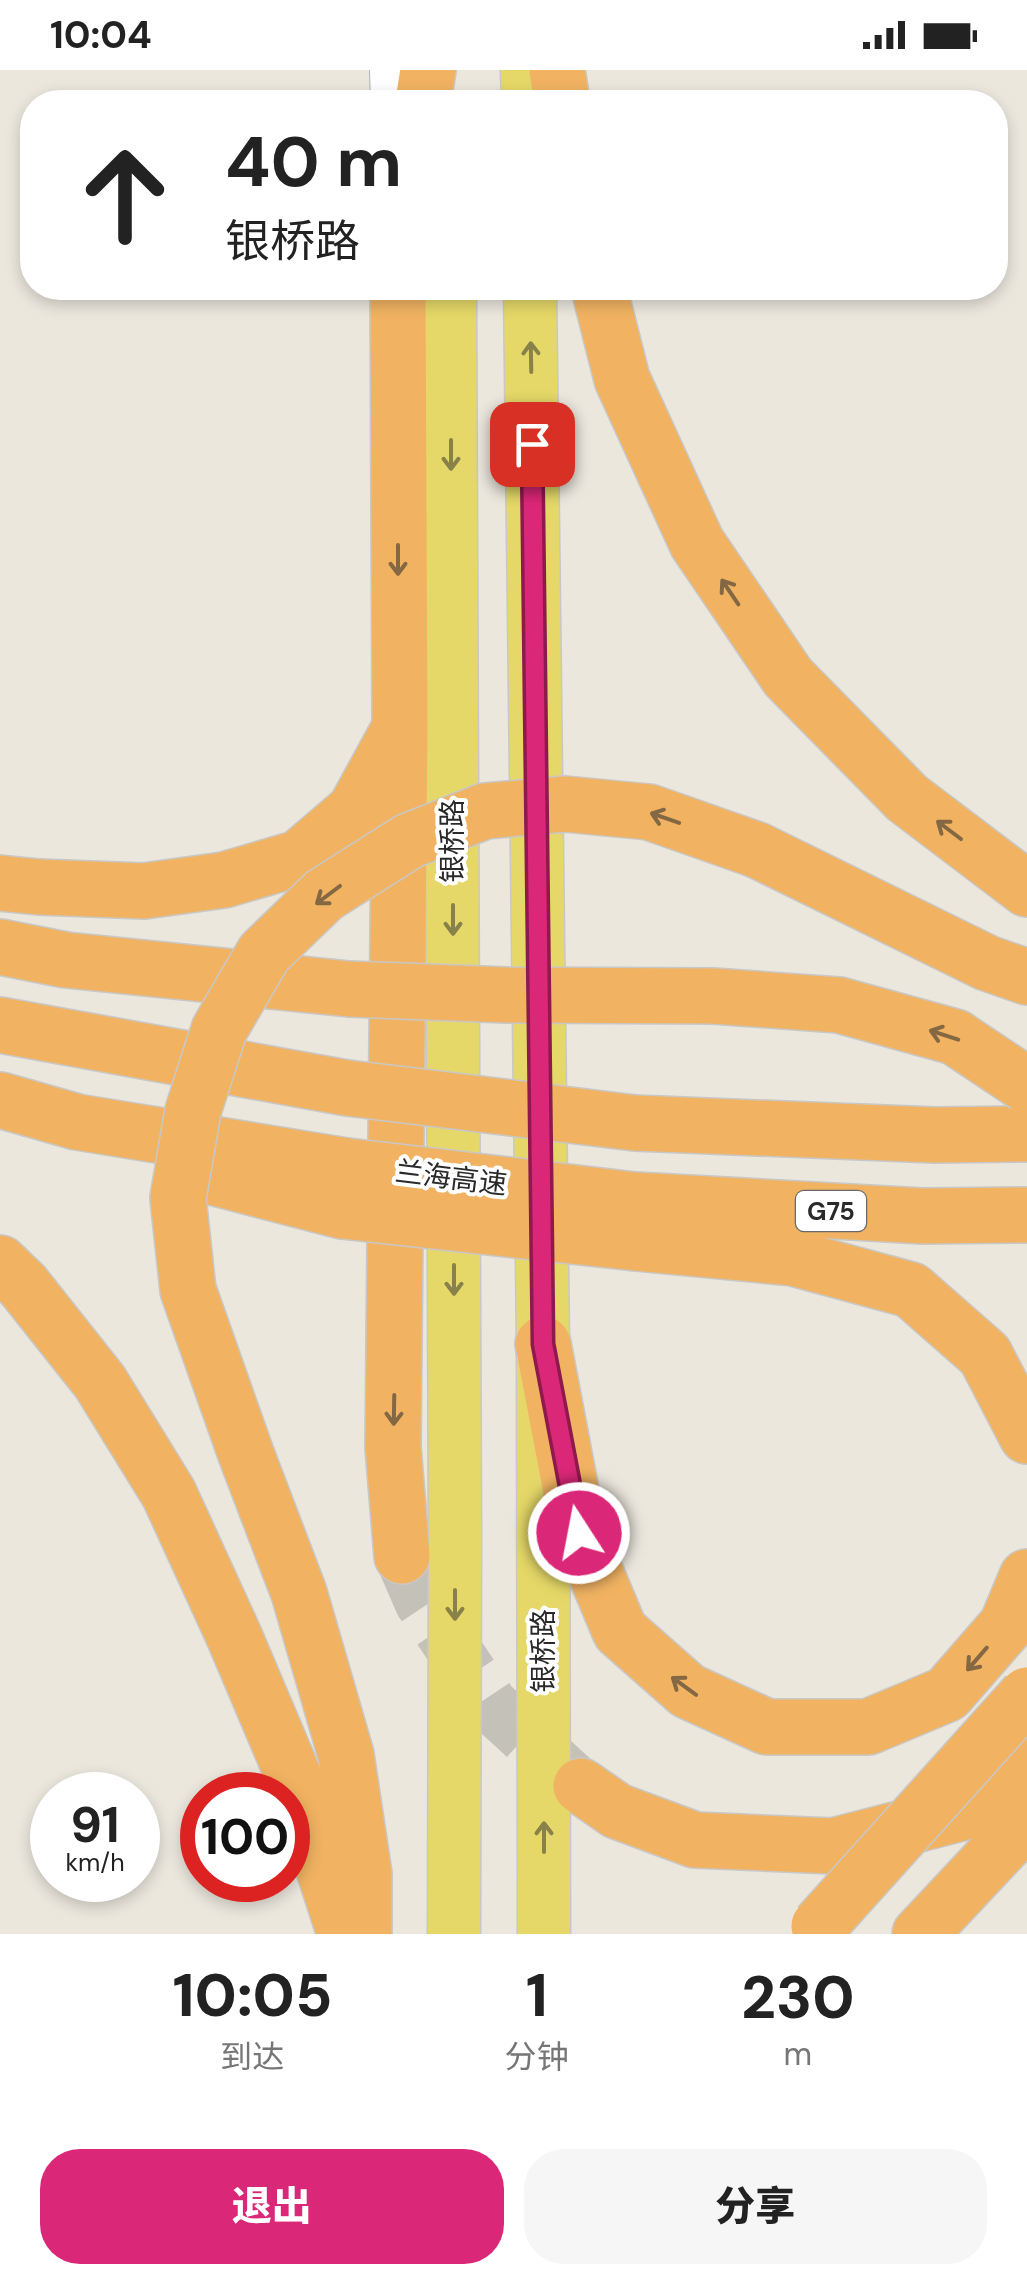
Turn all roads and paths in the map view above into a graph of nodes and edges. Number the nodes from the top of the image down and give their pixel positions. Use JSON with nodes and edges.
{"nodes":[{"id":1,"x":397,"y":300,"type":"edge"},
{"id":2,"x":450,"y":300,"type":"edge"},
{"id":3,"x":530,"y":300,"type":"edge"},
{"id":4,"x":602,"y":300,"type":"edge"},
{"id":5,"x":400,"y":728,"type":"junction"},
{"id":6,"x":0,"y":883,"type":"edge"},
{"id":7,"x":1027,"y":889,"type":"edge"},
{"id":8,"x":0,"y":947,"type":"edge"},
{"id":9,"x":1027,"y":977,"type":"edge"},
{"id":10,"x":0,"y":1025,"type":"edge"},
{"id":11,"x":1027,"y":1084,"type":"edge"},
{"id":12,"x":0,"y":1100,"type":"edge"},
{"id":13,"x":1027,"y":1134,"type":"edge"},
{"id":14,"x":1027,"y":1214,"type":"edge"},
{"id":15,"x":636,"y":1222,"type":"junction"},
{"id":16,"x":0,"y":1263,"type":"edge"},
{"id":17,"x":543,"y":1344,"type":"junction"},
{"id":18,"x":1027,"y":1436,"type":"edge"},
{"id":19,"x":402,"y":1556,"type":"tunnel mouth"},
{"id":20,"x":1027,"y":1577,"type":"edge"},
{"id":21,"x":1027,"y":1695,"type":"edge"},
{"id":22,"x":1027,"y":1766,"type":"edge"},
{"id":23,"x":581,"y":1786,"type":"tunnel mouth"},
{"id":24,"x":1027,"y":1820,"type":"edge"},
{"id":25,"x":816,"y":1930,"type":"edge"},
{"id":26,"x":345,"y":1934,"type":"edge"},
{"id":27,"x":364,"y":1934,"type":"edge"},
{"id":28,"x":454,"y":1934,"type":"edge"},
{"id":29,"x":544,"y":1934,"type":"edge"},
{"id":30,"x":920,"y":1934,"type":"edge"}],
"edges":[{"from":1,"to":5,"type":"highway","one_way":true},
{"from":2,"to":28,"type":"main road","name":"银桥路","one_way":true},
{"from":17,"to":3,"type":"main road","name":"银桥路","one_way":true},
{"from":7,"to":4,"type":"highway","one_way":true},
{"from":5,"to":6,"type":"highway"},
{"from":5,"to":19,"type":"highway","one_way":true},
{"from":11,"to":8,"type":"highway","one_way":true,"bridge":true},
{"from":9,"to":27,"type":"highway","one_way":true,"bridge":true},
{"from":10,"to":13,"type":"highway","bridge":true},
{"from":12,"to":15,"type":"highway","name":"兰海高速","number":"G75","bridge":true},
{"from":14,"to":15,"type":"highway","name":"兰海高速","number":"G75"},
{"from":15,"to":18,"type":"highway"},
{"from":16,"to":26,"type":"highway"},
{"from":20,"to":17,"type":"highway","one_way":true},
{"from":29,"to":17,"type":"main road","name":"银桥路","one_way":true},
{"from":21,"to":25,"type":"highway","bridge":true},
{"from":22,"to":23,"type":"highway"},
{"from":24,"to":30,"type":"highway"}]}
